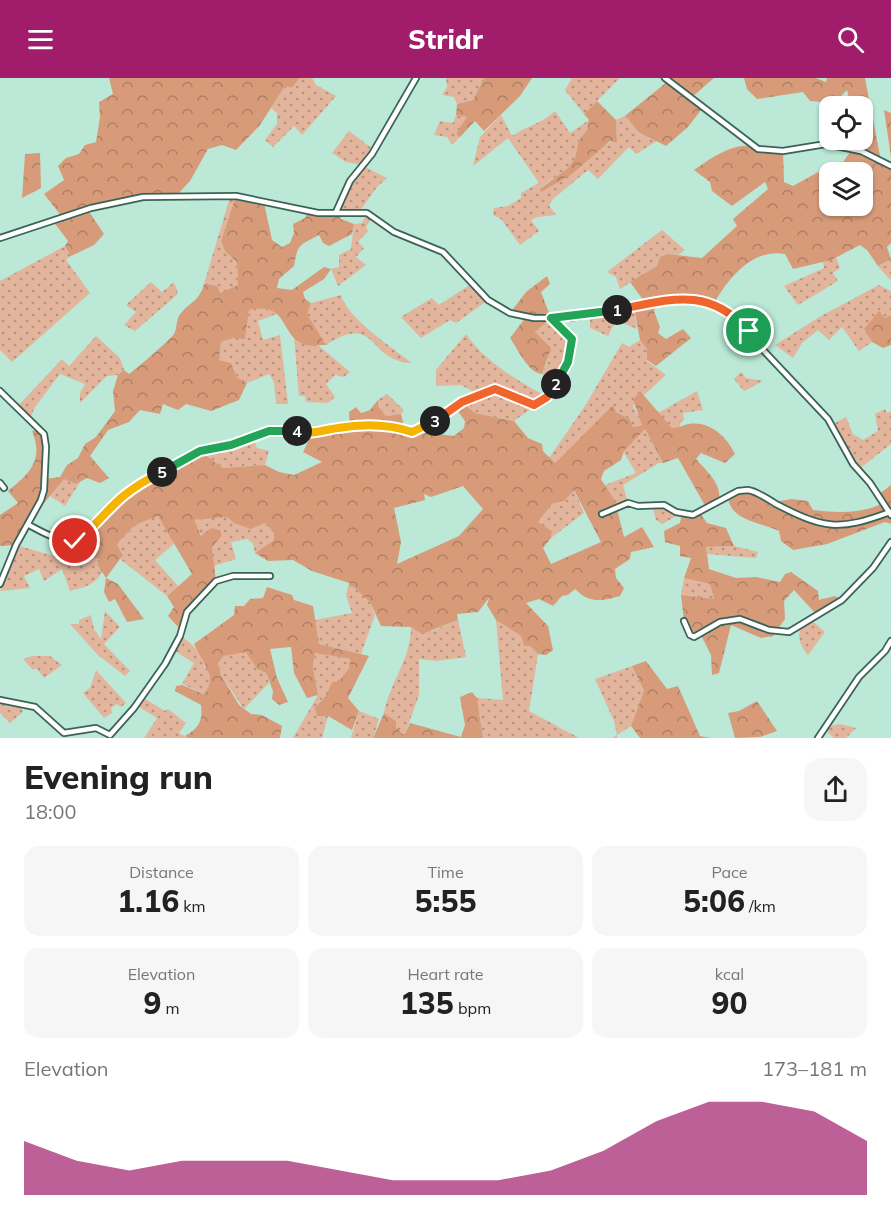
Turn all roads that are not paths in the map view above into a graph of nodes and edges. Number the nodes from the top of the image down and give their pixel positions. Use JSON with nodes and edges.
{"nodes":[{"id":1,"x":416,"y":78,"type":"edge"},
{"id":2,"x":665,"y":78,"type":"edge"},
{"id":3,"x":891,"y":166,"type":"edge"},
{"id":4,"x":336,"y":212,"type":"junction"},
{"id":5,"x":0,"y":238,"type":"edge"},
{"id":6,"x":551,"y":318,"type":"junction"},
{"id":7,"x":0,"y":391,"type":"edge"},
{"id":8,"x":0,"y":483,"type":"edge"},
{"id":9,"x":4,"y":488,"type":"dead end"},
{"id":10,"x":891,"y":513,"type":"edge"},
{"id":11,"x":602,"y":514,"type":"dead end"},
{"id":12,"x":29,"y":525,"type":"junction"},
{"id":13,"x":891,"y":542,"type":"edge"},
{"id":14,"x":270,"y":576,"type":"dead end"},
{"id":15,"x":0,"y":585,"type":"edge"},
{"id":16,"x":684,"y":621,"type":"dead end"},
{"id":17,"x":891,"y":641,"type":"edge"},
{"id":18,"x":891,"y":649,"type":"edge"},
{"id":19,"x":885,"y":651,"type":"junction"},
{"id":20,"x":0,"y":700,"type":"edge"},
{"id":21,"x":111,"y":737,"type":"edge"},
{"id":22,"x":818,"y":738,"type":"edge"}],
"edges":[{"from":1,"to":4,"type":"street"},
{"from":2,"to":3,"type":"street"},
{"from":4,"to":5,"type":"street"},
{"from":4,"to":6,"type":"street"},
{"from":6,"to":10,"type":"street"},
{"from":6,"to":12,"type":"street"},
{"from":7,"to":12,"type":"street"},
{"from":8,"to":9,"type":"street"},
{"from":10,"to":11,"type":"street"},
{"from":12,"to":15,"type":"street"},
{"from":13,"to":16,"type":"street"},
{"from":14,"to":21,"type":"street"},
{"from":17,"to":19,"type":"street"},
{"from":18,"to":19,"type":"street"},
{"from":19,"to":22,"type":"street"},
{"from":20,"to":21,"type":"street"}]}
